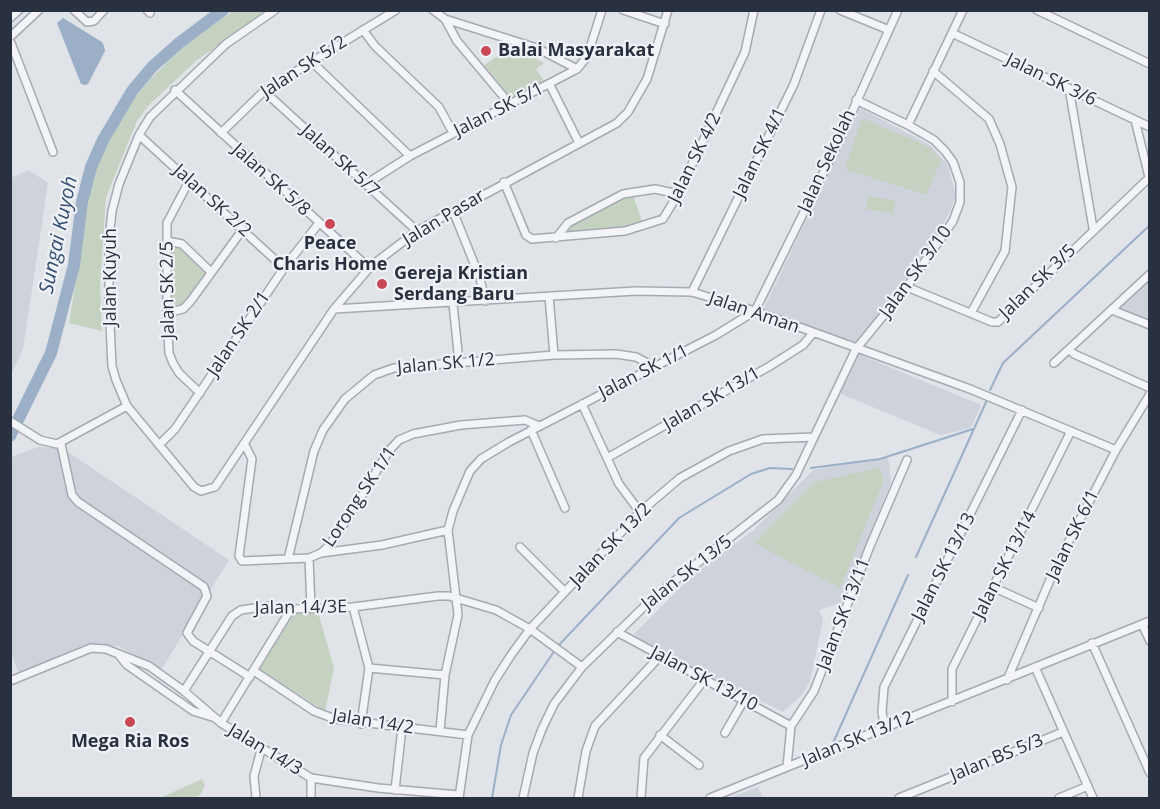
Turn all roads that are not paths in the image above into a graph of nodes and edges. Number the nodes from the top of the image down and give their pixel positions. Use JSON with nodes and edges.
{"nodes":[{"id":1,"x":19,"y":10,"type":"edge"},
{"id":2,"x":74,"y":10,"type":"edge"},
{"id":3,"x":104,"y":10,"type":"edge"},
{"id":4,"x":275,"y":10,"type":"edge"},
{"id":5,"x":396,"y":10,"type":"edge"},
{"id":6,"x":433,"y":10,"type":"edge"},
{"id":7,"x":602,"y":10,"type":"edge"},
{"id":8,"x":623,"y":10,"type":"edge"},
{"id":9,"x":668,"y":10,"type":"edge"},
{"id":10,"x":754,"y":10,"type":"edge"},
{"id":11,"x":821,"y":10,"type":"edge"},
{"id":12,"x":840,"y":10,"type":"edge"},
{"id":13,"x":898,"y":10,"type":"edge"},
{"id":14,"x":963,"y":10,"type":"edge"},
{"id":15,"x":1037,"y":10,"type":"edge"},
{"id":16,"x":36,"y":13,"type":"edge"},
{"id":17,"x":10,"y":18,"type":"edge"},
{"id":18,"x":446,"y":19,"type":"junction"},
{"id":19,"x":665,"y":24,"type":"junction"},
{"id":20,"x":363,"y":30,"type":"junction"},
{"id":21,"x":889,"y":30,"type":"junction"},
{"id":22,"x":952,"y":33,"type":"junction"},
{"id":23,"x":10,"y":37,"type":"edge"},
{"id":24,"x":11,"y":43,"type":"edge"},
{"id":25,"x":312,"y":62,"type":"junction"},
{"id":26,"x":1149,"y":64,"type":"edge"},
{"id":27,"x":577,"y":69,"type":"junction"},
{"id":28,"x":933,"y":71,"type":"junction"},
{"id":29,"x":550,"y":84,"type":"junction"},
{"id":30,"x":1069,"y":88,"type":"junction"},
{"id":31,"x":175,"y":90,"type":"junction"},
{"id":32,"x":264,"y":91,"type":"junction"},
{"id":33,"x":856,"y":100,"type":"junction"},
{"id":34,"x":506,"y":107,"type":"junction"},
{"id":35,"x":1135,"y":120,"type":"junction"},
{"id":36,"x":908,"y":125,"type":"junction"},
{"id":37,"x":1149,"y":127,"type":"edge"},
{"id":38,"x":220,"y":133,"type":"junction"},
{"id":39,"x":453,"y":133,"type":"junction"},
{"id":40,"x":139,"y":135,"type":"junction"},
{"id":41,"x":579,"y":143,"type":"junction"},
{"id":42,"x":53,"y":152,"type":"dead end"},
{"id":43,"x":410,"y":156,"type":"junction"},
{"id":44,"x":1149,"y":177,"type":"edge"},
{"id":45,"x":189,"y":181,"type":"junction"},
{"id":46,"x":504,"y":182,"type":"junction"},
{"id":47,"x":366,"y":184,"type":"junction"},
{"id":48,"x":678,"y":194,"type":"junction"},
{"id":49,"x":453,"y":211,"type":"junction"},
{"id":50,"x":319,"y":223,"type":"junction"},
{"id":51,"x":1094,"y":228,"type":"junction"},
{"id":52,"x":243,"y":229,"type":"junction"},
{"id":53,"x":417,"y":231,"type":"junction"},
{"id":54,"x":556,"y":238,"type":"junction"},
{"id":55,"x":167,"y":241,"type":"junction"},
{"id":56,"x":284,"y":267,"type":"junction"},
{"id":57,"x":369,"y":268,"type":"junction"},
{"id":58,"x":211,"y":272,"type":"junction"},
{"id":59,"x":1149,"y":274,"type":"edge"},
{"id":60,"x":907,"y":287,"type":"junction"},
{"id":61,"x":692,"y":292,"type":"junction"},
{"id":62,"x":549,"y":296,"type":"junction"},
{"id":63,"x":485,"y":301,"type":"junction"},
{"id":64,"x":453,"y":304,"type":"junction"},
{"id":65,"x":334,"y":309,"type":"junction"},
{"id":66,"x":1112,"y":310,"type":"junction"},
{"id":67,"x":755,"y":311,"type":"junction"},
{"id":68,"x":167,"y":313,"type":"junction"},
{"id":69,"x":971,"y":313,"type":"junction"},
{"id":70,"x":1149,"y":326,"type":"edge"},
{"id":71,"x":813,"y":333,"type":"junction"},
{"id":72,"x":1069,"y":348,"type":"junction"},
{"id":73,"x":856,"y":349,"type":"junction"},
{"id":74,"x":554,"y":355,"type":"junction"},
{"id":75,"x":459,"y":362,"type":"junction"},
{"id":76,"x":1054,"y":363,"type":"dead end"},
{"id":77,"x":655,"y":367,"type":"junction"},
{"id":78,"x":1149,"y":388,"type":"edge"},
{"id":79,"x":200,"y":393,"type":"junction"},
{"id":80,"x":1149,"y":394,"type":"edge"},
{"id":81,"x":582,"y":404,"type":"junction"},
{"id":82,"x":126,"y":406,"type":"junction"},
{"id":83,"x":1022,"y":410,"type":"junction"},
{"id":84,"x":10,"y":422,"type":"edge"},
{"id":85,"x":539,"y":426,"type":"junction"},
{"id":86,"x":531,"y":430,"type":"junction"},
{"id":87,"x":1071,"y":431,"type":"junction"},
{"id":88,"x":814,"y":437,"type":"junction"},
{"id":89,"x":61,"y":444,"type":"junction"},
{"id":90,"x":159,"y":445,"type":"junction"},
{"id":91,"x":245,"y":445,"type":"junction"},
{"id":92,"x":1116,"y":450,"type":"junction"},
{"id":93,"x":607,"y":458,"type":"junction"},
{"id":94,"x":907,"y":460,"type":"dead end"},
{"id":95,"x":215,"y":486,"type":"joint"},
{"id":96,"x":565,"y":508,"type":"dead end"},
{"id":97,"x":640,"y":512,"type":"junction"},
{"id":98,"x":448,"y":530,"type":"junction"},
{"id":99,"x":520,"y":547,"type":"dead end"},
{"id":100,"x":321,"y":553,"type":"junction"},
{"id":101,"x":309,"y":558,"type":"junction"},
{"id":102,"x":288,"y":559,"type":"junction"},
{"id":103,"x":995,"y":588,"type":"junction"},
{"id":104,"x":565,"y":592,"type":"junction"},
{"id":105,"x":459,"y":600,"type":"junction"},
{"id":106,"x":310,"y":607,"type":"junction"},
{"id":107,"x":353,"y":607,"type":"junction"},
{"id":108,"x":1039,"y":608,"type":"junction"},
{"id":109,"x":291,"y":609,"type":"junction"},
{"id":110,"x":1146,"y":623,"type":"edge"},
{"id":111,"x":530,"y":629,"type":"junction"},
{"id":112,"x":617,"y":632,"type":"junction"},
{"id":113,"x":1149,"y":641,"type":"edge"},
{"id":114,"x":1092,"y":643,"type":"junction"},
{"id":115,"x":210,"y":652,"type":"junction"},
{"id":116,"x":119,"y":655,"type":"junction"},
{"id":117,"x":660,"y":656,"type":"junction"},
{"id":118,"x":582,"y":667,"type":"junction"},
{"id":119,"x":1035,"y":667,"type":"junction"},
{"id":120,"x":369,"y":668,"type":"junction"},
{"id":121,"x":252,"y":674,"type":"junction"},
{"id":122,"x":445,"y":675,"type":"junction"},
{"id":123,"x":704,"y":680,"type":"junction"},
{"id":124,"x":1006,"y":680,"type":"junction"},
{"id":125,"x":10,"y":681,"type":"edge"},
{"id":126,"x":160,"y":688,"type":"junction"},
{"id":127,"x":184,"y":691,"type":"junction"},
{"id":128,"x":744,"y":700,"type":"junction"},
{"id":129,"x":952,"y":702,"type":"junction"},
{"id":130,"x":199,"y":704,"type":"junction"},
{"id":131,"x":218,"y":721,"type":"junction"},
{"id":132,"x":361,"y":724,"type":"junction"},
{"id":133,"x":791,"y":726,"type":"junction"},
{"id":134,"x":402,"y":728,"type":"junction"},
{"id":135,"x":885,"y":728,"type":"junction"},
{"id":136,"x":440,"y":731,"type":"junction"},
{"id":137,"x":1063,"y":732,"type":"junction"},
{"id":138,"x":725,"y":733,"type":"dead end"},
{"id":139,"x":468,"y":735,"type":"junction"},
{"id":140,"x":660,"y":735,"type":"junction"},
{"id":141,"x":261,"y":750,"type":"junction"},
{"id":142,"x":699,"y":765,"type":"dead end"},
{"id":143,"x":788,"y":767,"type":"junction"},
{"id":144,"x":1149,"y":773,"type":"edge"},
{"id":145,"x":311,"y":778,"type":"junction"},
{"id":146,"x":1088,"y":786,"type":"junction"},
{"id":147,"x":395,"y":790,"type":"junction"},
{"id":148,"x":459,"y":797,"type":"edge"},
{"id":149,"x":255,"y":798,"type":"edge"},
{"id":150,"x":311,"y":798,"type":"edge"},
{"id":151,"x":523,"y":798,"type":"edge"},
{"id":152,"x":578,"y":798,"type":"edge"},
{"id":153,"x":640,"y":798,"type":"edge"},
{"id":154,"x":710,"y":798,"type":"edge"},
{"id":155,"x":899,"y":798,"type":"edge"},
{"id":156,"x":1059,"y":798,"type":"edge"},
{"id":157,"x":1093,"y":798,"type":"edge"}],
"edges":[{"from":1,"to":17,"type":"street"},
{"from":2,"to":3,"type":"street"},
{"from":4,"to":31,"type":"street","name":"Jalan Kuyuh"},
{"from":5,"to":20,"type":"street","name":"Jalan SK 5/2"},
{"from":6,"to":18,"type":"street"},
{"from":7,"to":27,"type":"street"},
{"from":8,"to":19,"type":"street"},
{"from":9,"to":19,"type":"street","name":"Jalan Pasar"},
{"from":10,"to":48,"type":"street","name":"Jalan SK 4/2"},
{"from":11,"to":61,"type":"street","name":"Jalan SK 4/1"},
{"from":12,"to":21,"type":"street"},
{"from":13,"to":21,"type":"street","name":"Jalan Sekolah"},
{"from":14,"to":22,"type":"street"},
{"from":15,"to":26,"type":"street"},
{"from":16,"to":23,"type":"street"},
{"from":16,"to":24,"type":"street"},
{"from":18,"to":27,"type":"street"},
{"from":18,"to":34,"type":"street"},
{"from":19,"to":41,"type":"street","name":"Jalan Pasar"},
{"from":20,"to":25,"type":"street","name":"Jalan SK 5/2"},
{"from":20,"to":39,"type":"street"},
{"from":21,"to":33,"type":"street","name":"Jalan Sekolah"},
{"from":22,"to":28,"type":"street"},
{"from":22,"to":30,"type":"street","name":"Jalan SK 3/6"},
{"from":24,"to":42,"type":"street"},
{"from":25,"to":32,"type":"street","name":"Jalan SK 5/2"},
{"from":25,"to":43,"type":"street"},
{"from":27,"to":29,"type":"street","name":"Jalan SK 5/1"},
{"from":28,"to":36,"type":"street"},
{"from":28,"to":69,"type":"street"},
{"from":29,"to":34,"type":"street","name":"Jalan SK 5/1"},
{"from":29,"to":41,"type":"street"},
{"from":30,"to":35,"type":"street","name":"Jalan SK 3/6"},
{"from":30,"to":51,"type":"street"},
{"from":31,"to":38,"type":"street","name":"Jalan SK 5/8"},
{"from":31,"to":40,"type":"street","name":"Jalan Kuyuh"},
{"from":32,"to":38,"type":"street","name":"Jalan SK 5/2"},
{"from":32,"to":47,"type":"street","name":"Jalan SK 5/7"},
{"from":33,"to":36,"type":"street","name":"Jalan SK 3/10"},
{"from":33,"to":67,"type":"street","name":"Jalan Sekolah"},
{"from":34,"to":39,"type":"street","name":"Jalan SK 5/1"},
{"from":35,"to":37,"type":"street","name":"Jalan SK 3/6"},
{"from":35,"to":44,"type":"street"},
{"from":36,"to":60,"type":"street","name":"Jalan SK 3/10"},
{"from":38,"to":50,"type":"street","name":"Jalan SK 5/8"},
{"from":39,"to":43,"type":"street","name":"Jalan SK 5/1"},
{"from":40,"to":45,"type":"street","name":"Jalan SK 2/2"},
{"from":40,"to":82,"type":"street","name":"Jalan Kuyuh"},
{"from":41,"to":46,"type":"street","name":"Jalan Pasar"},
{"from":43,"to":47,"type":"street","name":"Jalan SK 5/1"},
{"from":44,"to":51,"type":"street","name":"Jalan SK 3/5"},
{"from":45,"to":52,"type":"street","name":"Jalan SK 2/2"},
{"from":45,"to":55,"type":"street","name":"Jalan SK 2/5"},
{"from":46,"to":49,"type":"street","name":"Jalan Pasar"},
{"from":46,"to":54,"type":"street","name":"Jalan SK 4/2"},
{"from":47,"to":53,"type":"street","name":"Jalan SK 5/7"},
{"from":48,"to":54,"type":"street"},
{"from":48,"to":54,"type":"street","name":"Jalan SK 4/2"},
{"from":49,"to":53,"type":"street","name":"Jalan Pasar"},
{"from":49,"to":63,"type":"street"},
{"from":50,"to":56,"type":"street","name":"Jalan SK 2/1"},
{"from":50,"to":57,"type":"street","name":"Jalan SK 5/8"},
{"from":51,"to":69,"type":"street","name":"Jalan SK 3/5"},
{"from":52,"to":56,"type":"street","name":"Jalan SK 2/2"},
{"from":52,"to":58,"type":"street"},
{"from":53,"to":57,"type":"street","name":"Jalan Pasar"},
{"from":55,"to":58,"type":"street"},
{"from":55,"to":68,"type":"street","name":"Jalan SK 2/5"},
{"from":56,"to":79,"type":"street","name":"Jalan SK 2/1"},
{"from":57,"to":65,"type":"street","name":"Jalan Pasar"},
{"from":58,"to":68,"type":"street"},
{"from":59,"to":66,"type":"street"},
{"from":60,"to":69,"type":"street","name":"Jalan SK 3/5"},
{"from":60,"to":73,"type":"street","name":"Jalan SK 3/10"},
{"from":61,"to":62,"type":"street","name":"Jalan Aman"},
{"from":61,"to":67,"type":"street","name":"Jalan Aman"},
{"from":62,"to":63,"type":"street","name":"Jalan Aman"},
{"from":62,"to":74,"type":"street"},
{"from":63,"to":64,"type":"street","name":"Jalan Aman"},
{"from":64,"to":65,"type":"street","name":"Jalan Aman"},
{"from":64,"to":75,"type":"street"},
{"from":65,"to":91,"type":"street","name":"Jalan Pasar"},
{"from":66,"to":70,"type":"street"},
{"from":66,"to":72,"type":"street"},
{"from":67,"to":71,"type":"street","name":"Jalan Aman"},
{"from":67,"to":77,"type":"street","name":"Jalan SK 1/1"},
{"from":68,"to":79,"type":"street","name":"Jalan SK 2/5"},
{"from":71,"to":73,"type":"street","name":"Jalan Aman"},
{"from":71,"to":93,"type":"street","name":"Jalan SK 13/1"},
{"from":72,"to":76,"type":"street"},
{"from":72,"to":78,"type":"street"},
{"from":73,"to":83,"type":"street","name":"Jalan Aman"},
{"from":73,"to":88,"type":"street","name":"Jalan SK 13/5"},
{"from":74,"to":75,"type":"street","name":"Jalan SK 1/2"},
{"from":74,"to":77,"type":"street","name":"Jalan SK 1/2"},
{"from":75,"to":102,"type":"street","name":"Jalan SK 1/2"},
{"from":77,"to":81,"type":"street","name":"Jalan SK 1/1"},
{"from":79,"to":90,"type":"street","name":"Jalan SK 2/1"},
{"from":80,"to":92,"type":"street","name":"Jalan SK 6/1"},
{"from":81,"to":85,"type":"street","name":"Jalan SK 1/1"},
{"from":81,"to":93,"type":"street"},
{"from":82,"to":89,"type":"street"},
{"from":82,"to":90,"type":"street","name":"Jalan Kuyuh"},
{"from":83,"to":87,"type":"street","name":"Jalan Aman"},
{"from":83,"to":135,"type":"street","name":"Jalan SK 13/13"},
{"from":84,"to":89,"type":"street"},
{"from":85,"to":86,"type":"street","name":"Jalan SK 1/1"},
{"from":85,"to":100,"type":"street","name":"Lorong SK 1/1"},
{"from":86,"to":96,"type":"street"},
{"from":86,"to":98,"type":"street","name":"Jalan SK 1/1"},
{"from":87,"to":92,"type":"street","name":"Jalan Aman"},
{"from":87,"to":103,"type":"street","name":"Jalan SK 13/14"},
{"from":88,"to":97,"type":"street","name":"Jalan SK 13/2"},
{"from":88,"to":112,"type":"street","name":"Jalan SK 13/5"},
{"from":89,"to":115,"type":"street","name":"Jalan 14/2"},
{"from":90,"to":95,"type":"street","name":"Jalan Kuyuh"},
{"from":91,"to":95,"type":"street","name":"Jalan Pasar"},
{"from":91,"to":102,"type":"street"},
{"from":92,"to":108,"type":"street","name":"Jalan SK 6/1"},
{"from":93,"to":97,"type":"street"},
{"from":94,"to":133,"type":"street","name":"Jalan SK 13/11"},
{"from":97,"to":104,"type":"street","name":"Jalan SK 13/2"},
{"from":98,"to":100,"type":"street"},
{"from":98,"to":105,"type":"street","name":"Jalan SK 1/1"},
{"from":99,"to":104,"type":"street"},
{"from":100,"to":101,"type":"street"},
{"from":101,"to":102,"type":"street"},
{"from":101,"to":106,"type":"street"},
{"from":103,"to":108,"type":"street"},
{"from":103,"to":129,"type":"street","name":"Jalan SK 13/14"},
{"from":104,"to":111,"type":"street","name":"Jalan SK 13/2"},
{"from":105,"to":107,"type":"street","name":"Jalan 14/3E"},
{"from":105,"to":111,"type":"street","name":"Jalan 14/3E"},
{"from":105,"to":122,"type":"street","name":"Jalan SK 1/1"},
{"from":106,"to":107,"type":"street","name":"Jalan 14/3E"},
{"from":106,"to":109,"type":"street","name":"Jalan 14/3E"},
{"from":107,"to":120,"type":"street"},
{"from":108,"to":124,"type":"street","name":"Jalan SK 6/1"},
{"from":109,"to":115,"type":"street","name":"Jalan 14/3E"},
{"from":109,"to":121,"type":"street"},
{"from":110,"to":113,"type":"street"},
{"from":110,"to":114,"type":"street","name":"Jalan SK 13/12"},
{"from":111,"to":118,"type":"street","name":"Jalan 14/3E"},
{"from":111,"to":139,"type":"street","name":"Jalan SK 13/2"},
{"from":112,"to":117,"type":"street","name":"Jalan SK 13/10"},
{"from":112,"to":118,"type":"street","name":"Jalan SK 13/5"},
{"from":114,"to":119,"type":"street","name":"Jalan SK 13/12"},
{"from":114,"to":144,"type":"street"},
{"from":115,"to":121,"type":"street","name":"Jalan 14/2"},
{"from":115,"to":127,"type":"street","name":"Jalan 14/3E"},
{"from":116,"to":125,"type":"street","name":"Jalan 14/3"},
{"from":116,"to":126,"type":"street","name":"Jalan 14/3"},
{"from":116,"to":127,"type":"street","name":"Jalan 14/3"},
{"from":117,"to":123,"type":"street","name":"Jalan SK 13/10"},
{"from":117,"to":152,"type":"street"},
{"from":118,"to":151,"type":"street","name":"Jalan SK 13/5"},
{"from":119,"to":124,"type":"street","name":"Jalan SK 13/12"},
{"from":119,"to":137,"type":"street"},
{"from":120,"to":122,"type":"street"},
{"from":120,"to":132,"type":"street"},
{"from":121,"to":131,"type":"street"},
{"from":121,"to":132,"type":"street","name":"Jalan 14/2"},
{"from":122,"to":136,"type":"street","name":"Jalan SK 1/1"},
{"from":123,"to":128,"type":"street","name":"Jalan SK 13/10"},
{"from":123,"to":140,"type":"street"},
{"from":124,"to":129,"type":"street","name":"Jalan SK 13/12"},
{"from":126,"to":130,"type":"street"},
{"from":126,"to":131,"type":"street","name":"Jalan 14/3"},
{"from":127,"to":130,"type":"street","name":"Jalan 14/3"},
{"from":128,"to":133,"type":"street","name":"Jalan SK 13/10"},
{"from":128,"to":138,"type":"street"},
{"from":129,"to":135,"type":"street","name":"Jalan SK 13/12"},
{"from":130,"to":131,"type":"street","name":"Jalan 14/3"},
{"from":131,"to":141,"type":"street","name":"Jalan 14/3"},
{"from":132,"to":134,"type":"street","name":"Jalan 14/2"},
{"from":133,"to":143,"type":"street","name":"Jalan SK 13/11"},
{"from":134,"to":136,"type":"street","name":"Jalan 14/2"},
{"from":134,"to":147,"type":"street"},
{"from":135,"to":143,"type":"street","name":"Jalan SK 13/12"},
{"from":136,"to":139,"type":"street","name":"Jalan 14/2"},
{"from":137,"to":146,"type":"street"},
{"from":137,"to":155,"type":"street","name":"Jalan BS 5/3"},
{"from":139,"to":148,"type":"street","name":"Jalan SK 13/2"},
{"from":140,"to":142,"type":"street"},
{"from":140,"to":153,"type":"street"},
{"from":141,"to":145,"type":"street","name":"Jalan 14/3"},
{"from":141,"to":149,"type":"street"},
{"from":143,"to":154,"type":"street","name":"Jalan SK 13/12"},
{"from":145,"to":147,"type":"street","name":"Jalan 14/3"},
{"from":145,"to":150,"type":"street"},
{"from":146,"to":156,"type":"street"},
{"from":146,"to":157,"type":"street"},
{"from":147,"to":148,"type":"street","name":"Jalan 14/3"}]}
